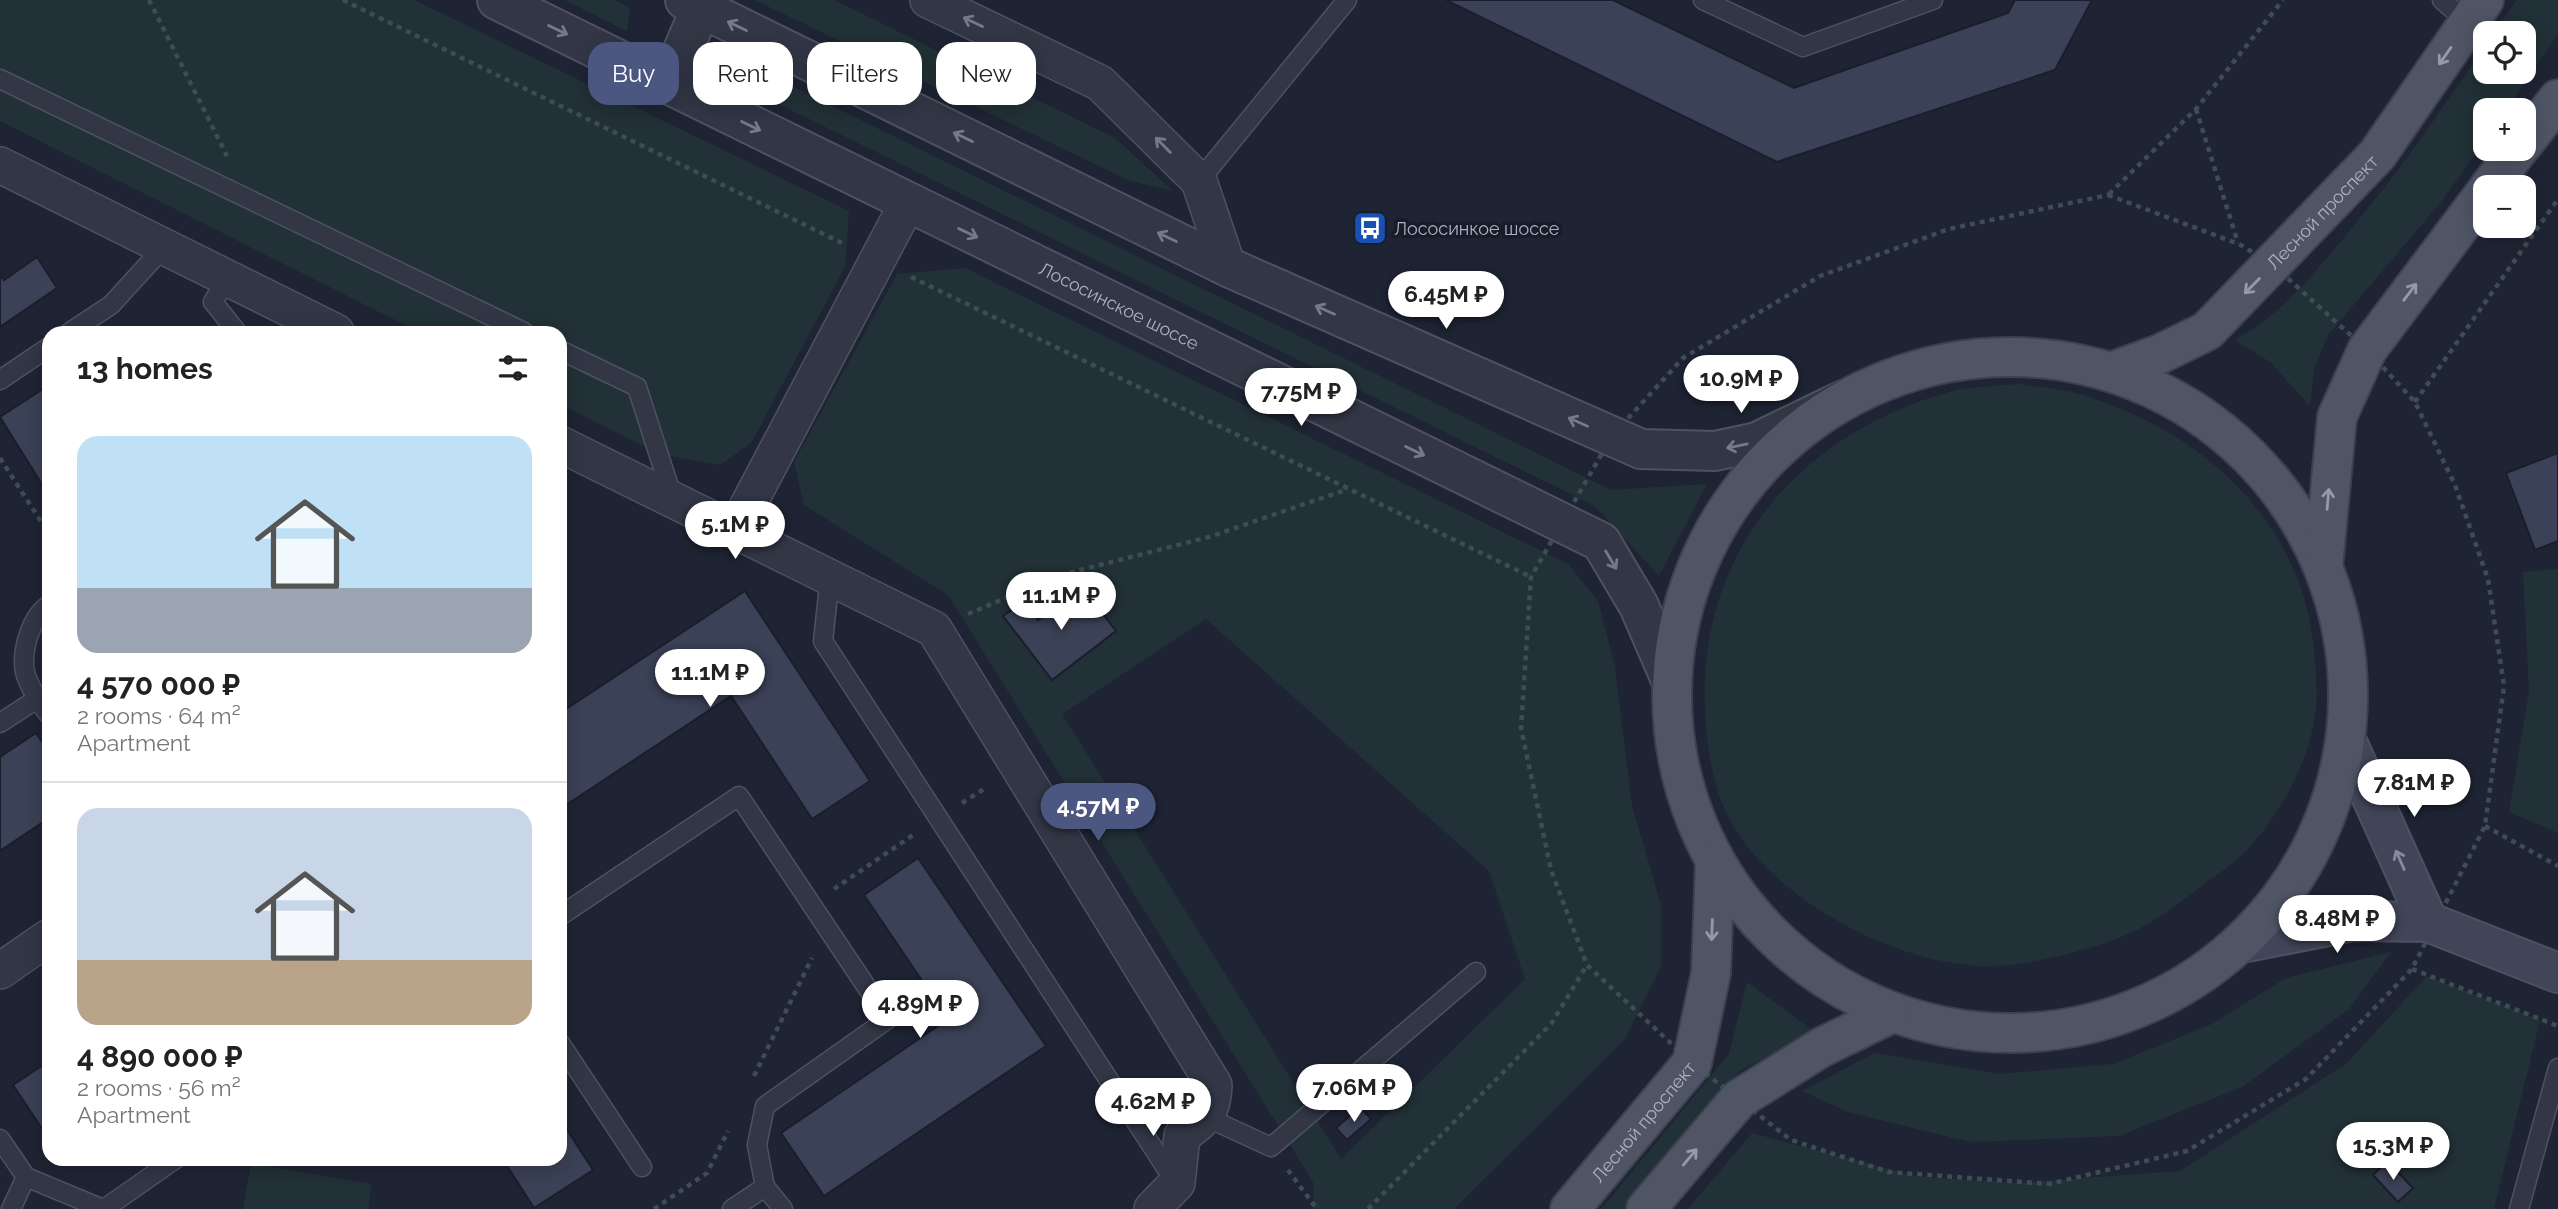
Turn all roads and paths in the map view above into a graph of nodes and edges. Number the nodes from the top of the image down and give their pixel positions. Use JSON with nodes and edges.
{"nodes":[{"id":1,"x":149,"y":0,"type":"edge"},
{"id":2,"x":343,"y":0,"type":"edge"},
{"id":3,"x":497,"y":0,"type":"edge"},
{"id":4,"x":928,"y":0,"type":"edge"},
{"id":5,"x":1347,"y":0,"type":"edge"},
{"id":6,"x":1703,"y":0,"type":"edge"},
{"id":7,"x":1933,"y":0,"type":"edge"},
{"id":8,"x":2283,"y":0,"type":"edge"},
{"id":9,"x":693,"y":4,"type":"edge"},
{"id":10,"x":2465,"y":8,"type":"edge"},
{"id":11,"x":588,"y":45,"type":"edge"},
{"id":12,"x":679,"y":49,"type":"edge"},
{"id":13,"x":0,"y":79,"type":"edge"},
{"id":14,"x":679,"y":90,"type":"edge"},
{"id":15,"x":2558,"y":99,"type":"edge"},
{"id":16,"x":2196,"y":109,"type":"junction"},
{"id":17,"x":2536,"y":127,"type":"edge"},
{"id":18,"x":2510,"y":161,"type":"edge"},
{"id":19,"x":0,"y":165,"type":"edge"},
{"id":20,"x":2498,"y":175,"type":"edge"},
{"id":21,"x":1199,"y":181,"type":"junction"},
{"id":22,"x":2108,"y":195,"type":"junction"},
{"id":23,"x":247,"y":198,"type":"junction"},
{"id":24,"x":2558,"y":198,"type":"edge"},
{"id":25,"x":907,"y":204,"type":"junction"},
{"id":26,"x":2473,"y":208,"type":"edge"},
{"id":27,"x":2239,"y":244,"type":"junction"},
{"id":28,"x":164,"y":247,"type":"junction"},
{"id":29,"x":877,"y":260,"type":"junction"},
{"id":30,"x":2273,"y":265,"type":"junction"},
{"id":31,"x":1228,"y":267,"type":"junction"},
{"id":32,"x":227,"y":278,"type":"junction"},
{"id":33,"x":79,"y":326,"type":"edge"},
{"id":34,"x":232,"y":326,"type":"edge"},
{"id":35,"x":324,"y":326,"type":"edge"},
{"id":36,"x":512,"y":326,"type":"edge"},
{"id":37,"x":2367,"y":350,"type":"junction"},
{"id":38,"x":42,"y":352,"type":"edge"},
{"id":39,"x":567,"y":353,"type":"edge"},
{"id":40,"x":2111,"y":372,"type":"junction"},
{"id":41,"x":0,"y":380,"type":"edge"},
{"id":42,"x":1844,"y":400,"type":"junction"},
{"id":43,"x":2415,"y":402,"type":"dead end"},
{"id":44,"x":1612,"y":436,"type":"junction"},
{"id":45,"x":0,"y":458,"type":"edge"},
{"id":46,"x":567,"y":458,"type":"edge"},
{"id":47,"x":1349,"y":489,"type":"junction"},
{"id":48,"x":673,"y":499,"type":"junction"},
{"id":49,"x":1561,"y":522,"type":"junction"},
{"id":50,"x":42,"y":523,"type":"edge"},
{"id":51,"x":735,"y":530,"type":"junction"},
{"id":52,"x":2323,"y":567,"type":"junction"},
{"id":53,"x":830,"y":577,"type":"junction"},
{"id":54,"x":1531,"y":577,"type":"junction"},
{"id":55,"x":42,"y":609,"type":"edge"},
{"id":56,"x":934,"y":629,"type":"junction"},
{"id":57,"x":1671,"y":680,"type":"junction"},
{"id":58,"x":37,"y":699,"type":"junction"},
{"id":59,"x":42,"y":706,"type":"edge"},
{"id":60,"x":0,"y":723,"type":"edge"},
{"id":61,"x":2346,"y":740,"type":"junction"},
{"id":62,"x":2485,"y":826,"type":"dead end"},
{"id":63,"x":1715,"y":861,"type":"junction"},
{"id":64,"x":2558,"y":866,"type":"edge"},
{"id":65,"x":567,"y":911,"type":"edge"},
{"id":66,"x":2428,"y":922,"type":"junction"},
{"id":67,"x":42,"y":942,"type":"edge"},
{"id":68,"x":2242,"y":943,"type":"junction"},
{"id":69,"x":1587,"y":965,"type":"junction"},
{"id":70,"x":2412,"y":969,"type":"dead end"},
{"id":71,"x":0,"y":971,"type":"edge"},
{"id":72,"x":1476,"y":972,"type":"dead end"},
{"id":73,"x":2558,"y":973,"type":"edge"},
{"id":74,"x":1892,"y":1013,"type":"junction"},
{"id":75,"x":2558,"y":1026,"type":"edge"},
{"id":76,"x":567,"y":1054,"type":"edge"},
{"id":77,"x":1692,"y":1063,"type":"junction"},
{"id":78,"x":2558,"y":1068,"type":"edge"},
{"id":79,"x":1206,"y":1118,"type":"junction"},
{"id":80,"x":0,"y":1139,"type":"edge"},
{"id":81,"x":1271,"y":1147,"type":"junction"},
{"id":82,"x":165,"y":1166,"type":"edge"},
{"id":83,"x":642,"y":1167,"type":"dead end"},
{"id":84,"x":26,"y":1177,"type":"junction"},
{"id":85,"x":1177,"y":1183,"type":"junction"},
{"id":86,"x":765,"y":1187,"type":"junction"},
{"id":87,"x":11,"y":1209,"type":"edge"},
{"id":88,"x":103,"y":1209,"type":"edge"},
{"id":89,"x":732,"y":1209,"type":"edge"},
{"id":90,"x":783,"y":1209,"type":"edge"},
{"id":91,"x":1152,"y":1209,"type":"edge"},
{"id":92,"x":1317,"y":1209,"type":"edge"},
{"id":93,"x":1368,"y":1209,"type":"edge"},
{"id":94,"x":1570,"y":1209,"type":"edge"},
{"id":95,"x":1646,"y":1209,"type":"edge"},
{"id":96,"x":2519,"y":1209,"type":"edge"}],
"edges":[{"from":1,"to":23,"type":"path"},
{"from":2,"to":29,"type":"path"},
{"from":3,"to":11,"type":"street","name":"Лососинское шоссе","one_way":true},
{"from":21,"to":4,"type":"street","one_way":true},
{"from":5,"to":21,"type":"lane"},
{"from":6,"to":7,"type":"lane"},
{"from":8,"to":16,"type":"path"},
{"from":9,"to":12,"type":"street"},
{"from":31,"to":9,"type":"street","one_way":true},
{"from":10,"to":30,"type":"main road","name":"Лесной проспект","one_way":true},
{"from":13,"to":23,"type":"lane"},
{"from":14,"to":25,"type":"street","name":"Лососинское шоссе","one_way":true},
{"from":15,"to":17,"type":"main road"},
{"from":16,"to":22,"type":"path"},
{"from":16,"to":27,"type":"path"},
{"from":18,"to":20,"type":"main road"},
{"from":19,"to":28,"type":"street"},
{"from":21,"to":31,"type":"street"},
{"from":22,"to":27,"type":"path"},
{"from":22,"to":44,"type":"path"},
{"from":23,"to":36,"type":"lane"},
{"from":24,"to":43,"type":"path"},
{"from":25,"to":29,"type":"street"},
{"from":25,"to":49,"type":"street","name":"Лососинское шоссе","one_way":true},
{"from":37,"to":26,"type":"main road","one_way":true},
{"from":27,"to":30,"type":"path"},
{"from":28,"to":32,"type":"street"},
{"from":28,"to":33,"type":"lane"},
{"from":29,"to":47,"type":"path"},
{"from":29,"to":51,"type":"street"},
{"from":30,"to":37,"type":"path"},
{"from":30,"to":40,"type":"main road","name":"Лесной проспект","one_way":true},
{"from":44,"to":31,"type":"street","one_way":true},
{"from":32,"to":34,"type":"lane"},
{"from":32,"to":35,"type":"street"},
{"from":52,"to":37,"type":"main road","one_way":true},
{"from":38,"to":41,"type":"lane"},
{"from":39,"to":48,"type":"lane"},
{"from":40,"to":42,"type":"main road"},
{"from":40,"to":52,"type":"main road"},
{"from":42,"to":44,"type":"street","one_way":true},
{"from":42,"to":57,"type":"main road"},
{"from":44,"to":49,"type":"path"},
{"from":45,"to":50,"type":"path"},
{"from":46,"to":48,"type":"street"},
{"from":47,"to":54,"type":"path"},
{"from":47,"to":56,"type":"path"},
{"from":48,"to":51,"type":"street"},
{"from":49,"to":54,"type":"path"},
{"from":49,"to":57,"type":"street","name":"Лососинское шоссе","one_way":true},
{"from":51,"to":53,"type":"street"},
{"from":52,"to":61,"type":"main road"},
{"from":53,"to":56,"type":"street"},
{"from":53,"to":85,"type":"lane"},
{"from":54,"to":69,"type":"path"},
{"from":55,"to":58,"type":"lane"},
{"from":56,"to":79,"type":"street"},
{"from":57,"to":63,"type":"main road"},
{"from":58,"to":59,"type":"lane"},
{"from":58,"to":60,"type":"lane"},
{"from":66,"to":61,"type":"main road","one_way":true},
{"from":61,"to":68,"type":"main road"},
{"from":62,"to":64,"type":"path"},
{"from":63,"to":74,"type":"main road"},
{"from":63,"to":77,"type":"main road","name":"Лесной проспект","one_way":true},
{"from":65,"to":86,"type":"lane"},
{"from":66,"to":68,"type":"main road"},
{"from":66,"to":73,"type":"main road"},
{"from":67,"to":71,"type":"street"},
{"from":68,"to":74,"type":"main road"},
{"from":69,"to":77,"type":"path"},
{"from":69,"to":93,"type":"path"},
{"from":70,"to":75,"type":"path"},
{"from":72,"to":81,"type":"lane"},
{"from":95,"to":74,"type":"main road","one_way":true},
{"from":76,"to":83,"type":"lane"},
{"from":77,"to":94,"type":"main road","name":"Лесной проспект"},
{"from":78,"to":96,"type":"lane"},
{"from":79,"to":81,"type":"lane"},
{"from":79,"to":85,"type":"street"},
{"from":80,"to":84,"type":"lane"},
{"from":81,"to":92,"type":"path"},
{"from":82,"to":88,"type":"lane"},
{"from":84,"to":87,"type":"lane"},
{"from":84,"to":88,"type":"lane"},
{"from":85,"to":91,"type":"street"},
{"from":86,"to":89,"type":"lane"},
{"from":86,"to":90,"type":"lane"}]}
